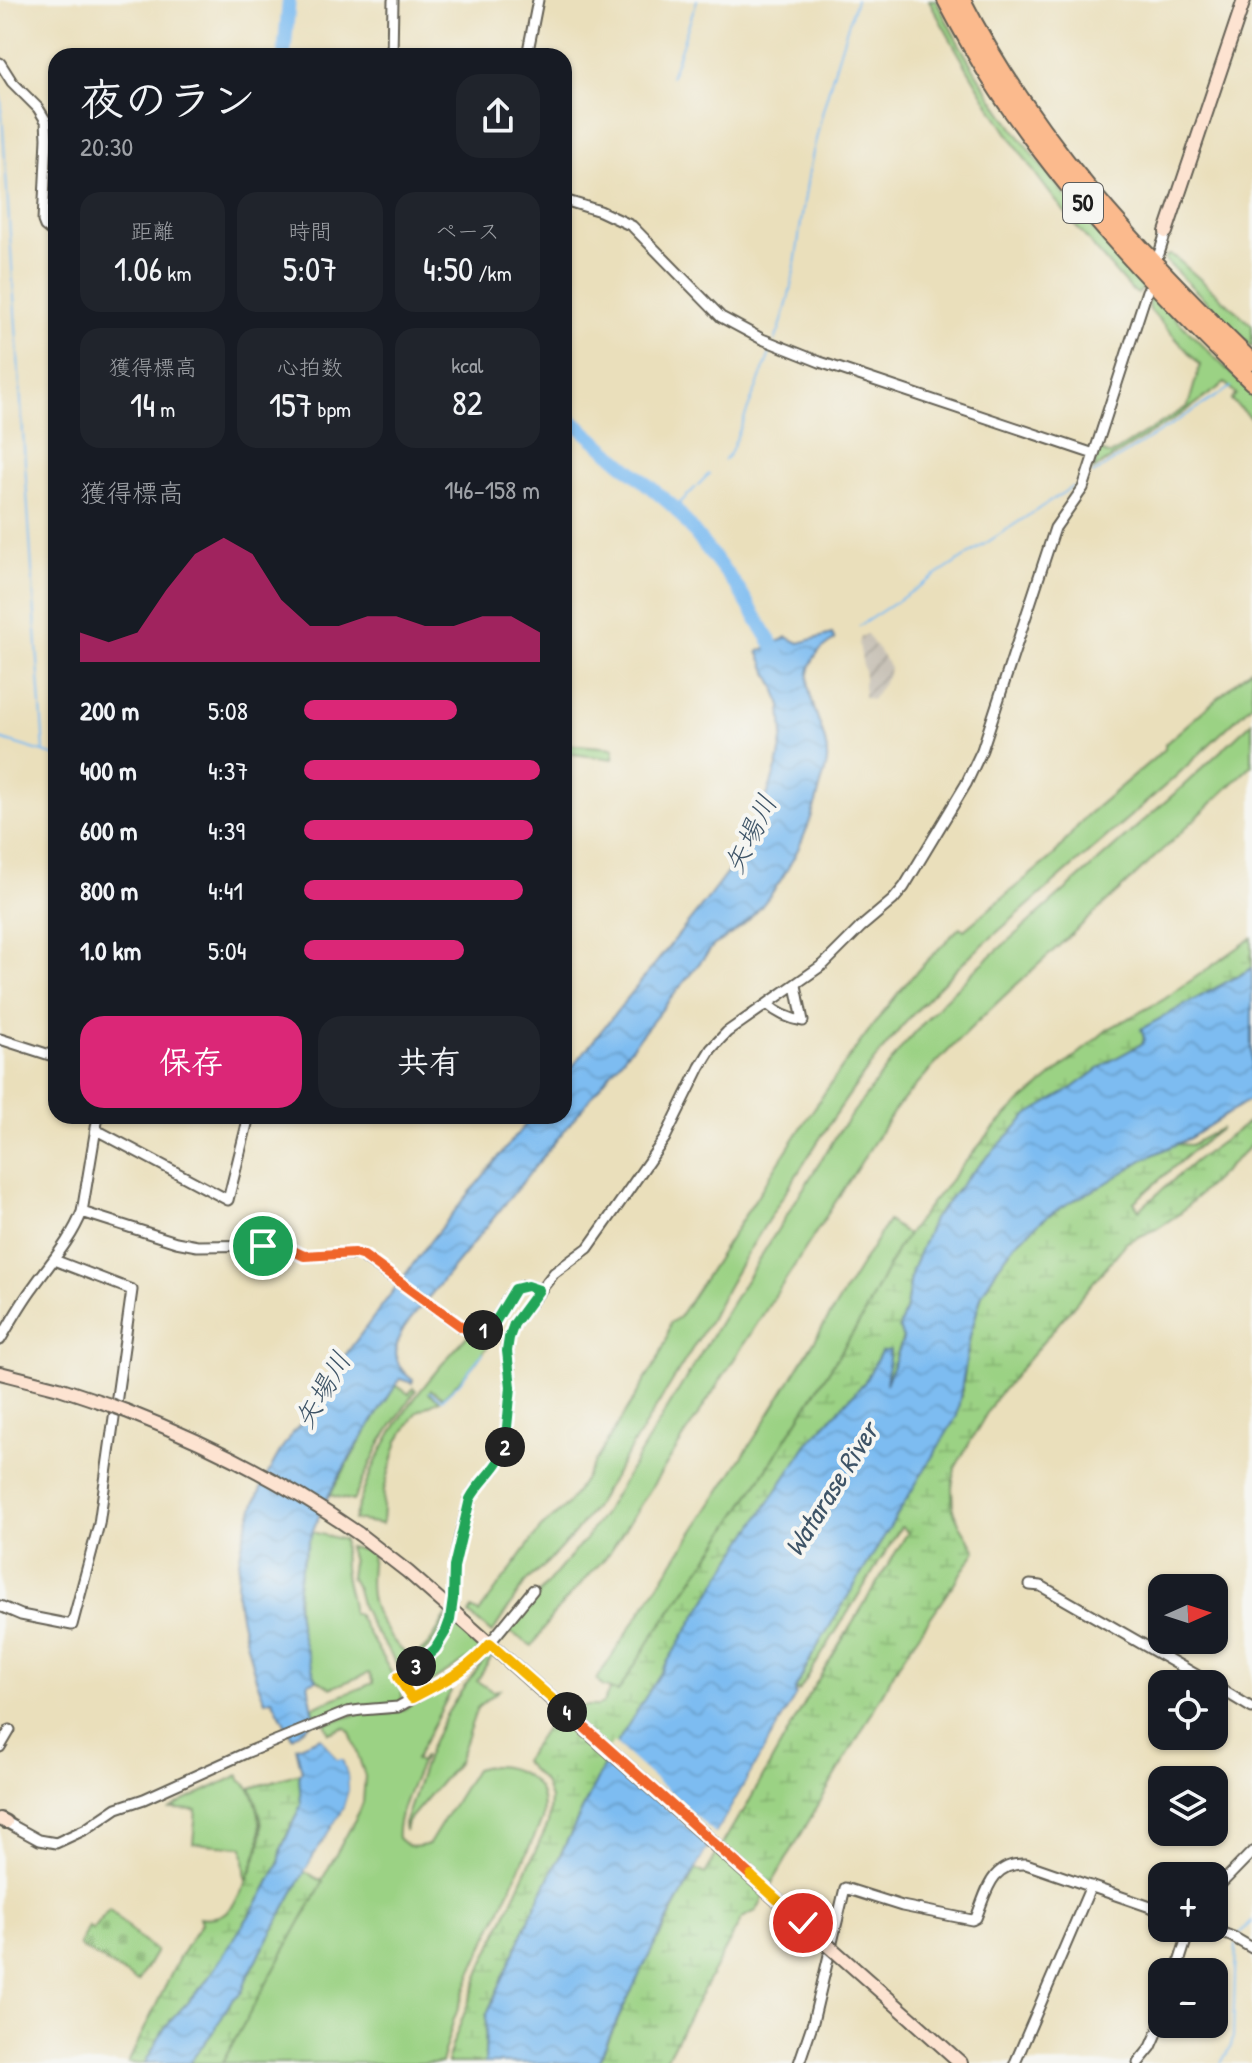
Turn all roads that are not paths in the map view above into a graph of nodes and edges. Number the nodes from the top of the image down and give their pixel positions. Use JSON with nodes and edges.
{"nodes":[{"id":1,"x":393,"y":0,"type":"edge"},
{"id":2,"x":538,"y":0,"type":"edge"},
{"id":3,"x":946,"y":0,"type":"edge"},
{"id":4,"x":962,"y":0,"type":"edge"},
{"id":5,"x":1244,"y":0,"type":"edge"},
{"id":6,"x":392,"y":48,"type":"edge"},
{"id":7,"x":529,"y":48,"type":"edge"},
{"id":8,"x":0,"y":63,"type":"edge"},
{"id":9,"x":45,"y":179,"type":"joint"},
{"id":10,"x":572,"y":202,"type":"edge"},
{"id":11,"x":48,"y":228,"type":"edge"},
{"id":12,"x":1166,"y":232,"type":"joint"},
{"id":13,"x":1159,"y":254,"type":"dead end"},
{"id":14,"x":1147,"y":291,"type":"dead end"},
{"id":15,"x":1252,"y":362,"type":"edge"},
{"id":16,"x":1252,"y":382,"type":"edge"},
{"id":17,"x":1094,"y":454,"type":"junction"},
{"id":18,"x":796,"y":985,"type":"junction"},
{"id":19,"x":767,"y":1004,"type":"junction"},
{"id":20,"x":0,"y":1039,"type":"edge"},
{"id":21,"x":48,"y":1054,"type":"edge"},
{"id":22,"x":97,"y":1124,"type":"edge"},
{"id":23,"x":247,"y":1124,"type":"edge"},
{"id":24,"x":96,"y":1131,"type":"junction"},
{"id":25,"x":82,"y":1212,"type":"junction"},
{"id":26,"x":54,"y":1260,"type":"junction"},
{"id":27,"x":539,"y":1290,"type":"junction"},
{"id":28,"x":0,"y":1340,"type":"edge"},
{"id":29,"x":0,"y":1373,"type":"edge"},
{"id":30,"x":1030,"y":1585,"type":"dead end"},
{"id":31,"x":533,"y":1590,"type":"dead end"},
{"id":32,"x":0,"y":1606,"type":"edge"},
{"id":33,"x":492,"y":1645,"type":"junction"},
{"id":34,"x":1187,"y":1670,"type":"edge"},
{"id":35,"x":1228,"y":1694,"type":"edge"},
{"id":36,"x":412,"y":1698,"type":"junction"},
{"id":37,"x":1252,"y":1708,"type":"edge"},
{"id":38,"x":10,"y":1730,"type":"dead end"},
{"id":39,"x":0,"y":1747,"type":"edge"},
{"id":40,"x":3,"y":1820,"type":"edge"},
{"id":41,"x":1252,"y":1852,"type":"edge"},
{"id":42,"x":1228,"y":1877,"type":"edge"},
{"id":43,"x":1091,"y":1886,"type":"junction"},
{"id":44,"x":1148,"y":1906,"type":"edge"},
{"id":45,"x":1228,"y":1935,"type":"edge"},
{"id":46,"x":1248,"y":1946,"type":"edge"},
{"id":47,"x":1155,"y":2038,"type":"edge"},
{"id":48,"x":799,"y":2063,"type":"edge"},
{"id":49,"x":961,"y":2063,"type":"edge"},
{"id":50,"x":1015,"y":2063,"type":"edge"},
{"id":51,"x":1138,"y":2063,"type":"edge"}],
"edges":[{"from":1,"to":6,"type":"street"},
{"from":2,"to":7,"type":"street"},
{"from":3,"to":16,"type":"highway","number":"50"},
{"from":4,"to":15,"type":"highway","number":"50"},
{"from":5,"to":12,"type":"main road"},
{"from":8,"to":9,"type":"street"},
{"from":9,"to":11,"type":"street"},
{"from":10,"to":17,"type":"street"},
{"from":12,"to":13,"type":"street"},
{"from":14,"to":17,"type":"street"},
{"from":17,"to":18,"type":"street"},
{"from":18,"to":19,"type":"street"},
{"from":18,"to":19,"type":"street"},
{"from":19,"to":27,"type":"street"},
{"from":20,"to":21,"type":"street"},
{"from":22,"to":24,"type":"street"},
{"from":23,"to":24,"type":"street"},
{"from":24,"to":25,"type":"street"},
{"from":25,"to":26,"type":"street"},
{"from":25,"to":27,"type":"street"},
{"from":26,"to":28,"type":"street"},
{"from":26,"to":32,"type":"street"},
{"from":27,"to":36,"type":"street"},
{"from":29,"to":33,"type":"main road","bridge":true},
{"from":30,"to":34,"type":"street"},
{"from":31,"to":33,"type":"street"},
{"from":33,"to":36,"type":"street"},
{"from":33,"to":49,"type":"main road","bridge":true},
{"from":35,"to":37,"type":"street"},
{"from":36,"to":40,"type":"street"},
{"from":38,"to":39,"type":"street"},
{"from":41,"to":42,"type":"street"},
{"from":43,"to":44,"type":"street"},
{"from":43,"to":48,"type":"street"},
{"from":43,"to":50,"type":"street"},
{"from":45,"to":46,"type":"street"},
{"from":47,"to":51,"type":"street"}]}
